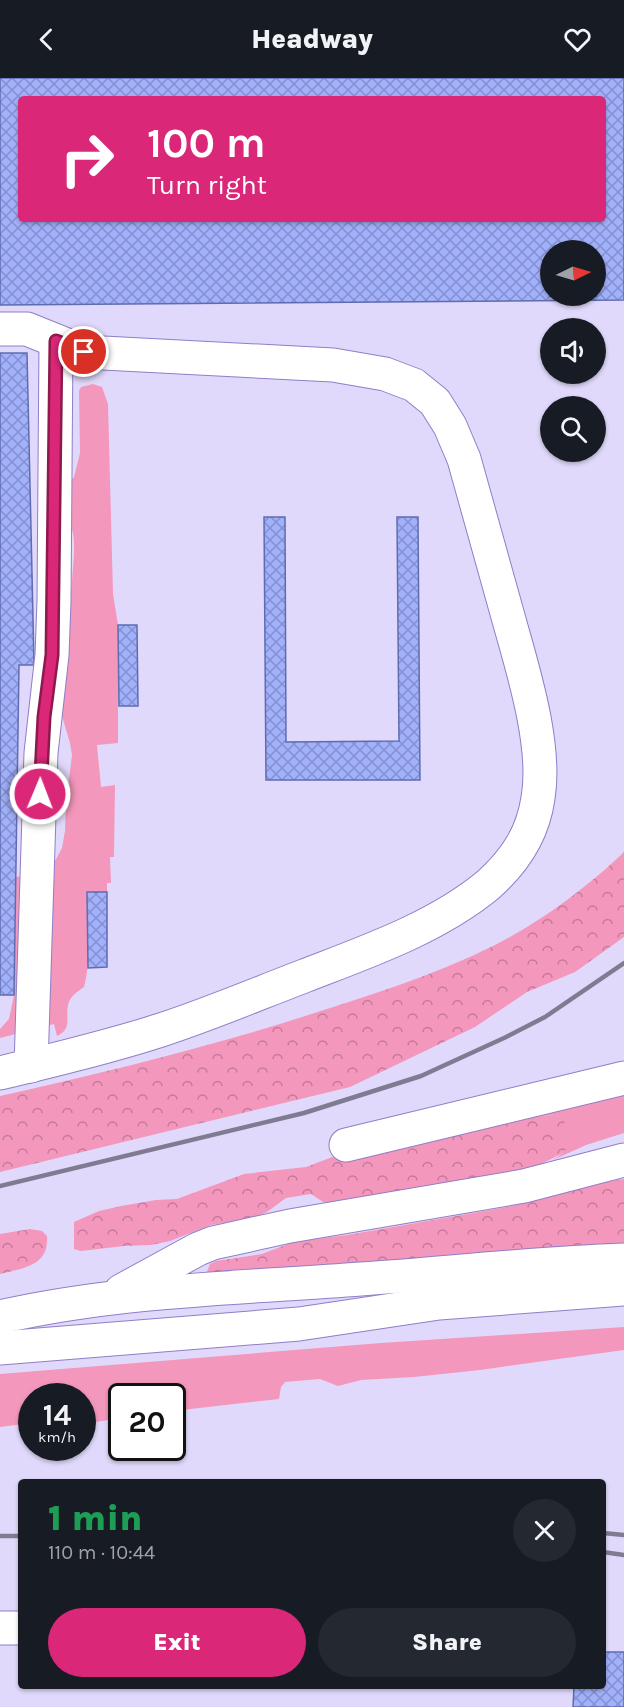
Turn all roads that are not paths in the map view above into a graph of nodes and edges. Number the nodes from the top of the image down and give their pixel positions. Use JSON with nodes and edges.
{"nodes":[{"id":1,"x":0,"y":329,"type":"edge"},
{"id":2,"x":56,"y":341,"type":"junction"},
{"id":3,"x":30,"y":1066,"type":"edge"},
{"id":4,"x":624,"y":1078,"type":"edge"},
{"id":5,"x":346,"y":1145,"type":"dead end"},
{"id":6,"x":624,"y":1160,"type":"edge"},
{"id":7,"x":624,"y":1260,"type":"edge"},
{"id":8,"x":624,"y":1289,"type":"edge"},
{"id":9,"x":104,"y":1300,"type":"junction"},
{"id":10,"x":0,"y":1317,"type":"edge"},
{"id":11,"x":0,"y":1348,"type":"edge"},
{"id":12,"x":0,"y":1628,"type":"edge"},
{"id":13,"x":18,"y":1628,"type":"edge"}],
"edges":[{"from":1,"to":2,"type":"street"},
{"from":2,"to":3,"type":"street"},
{"from":2,"to":3,"type":"street"},
{"from":4,"to":5,"type":"street"},
{"from":6,"to":9,"type":"street"},
{"from":7,"to":9,"type":"street"},
{"from":8,"to":11,"type":"street"},
{"from":9,"to":10,"type":"street"},
{"from":12,"to":13,"type":"street"}]}
